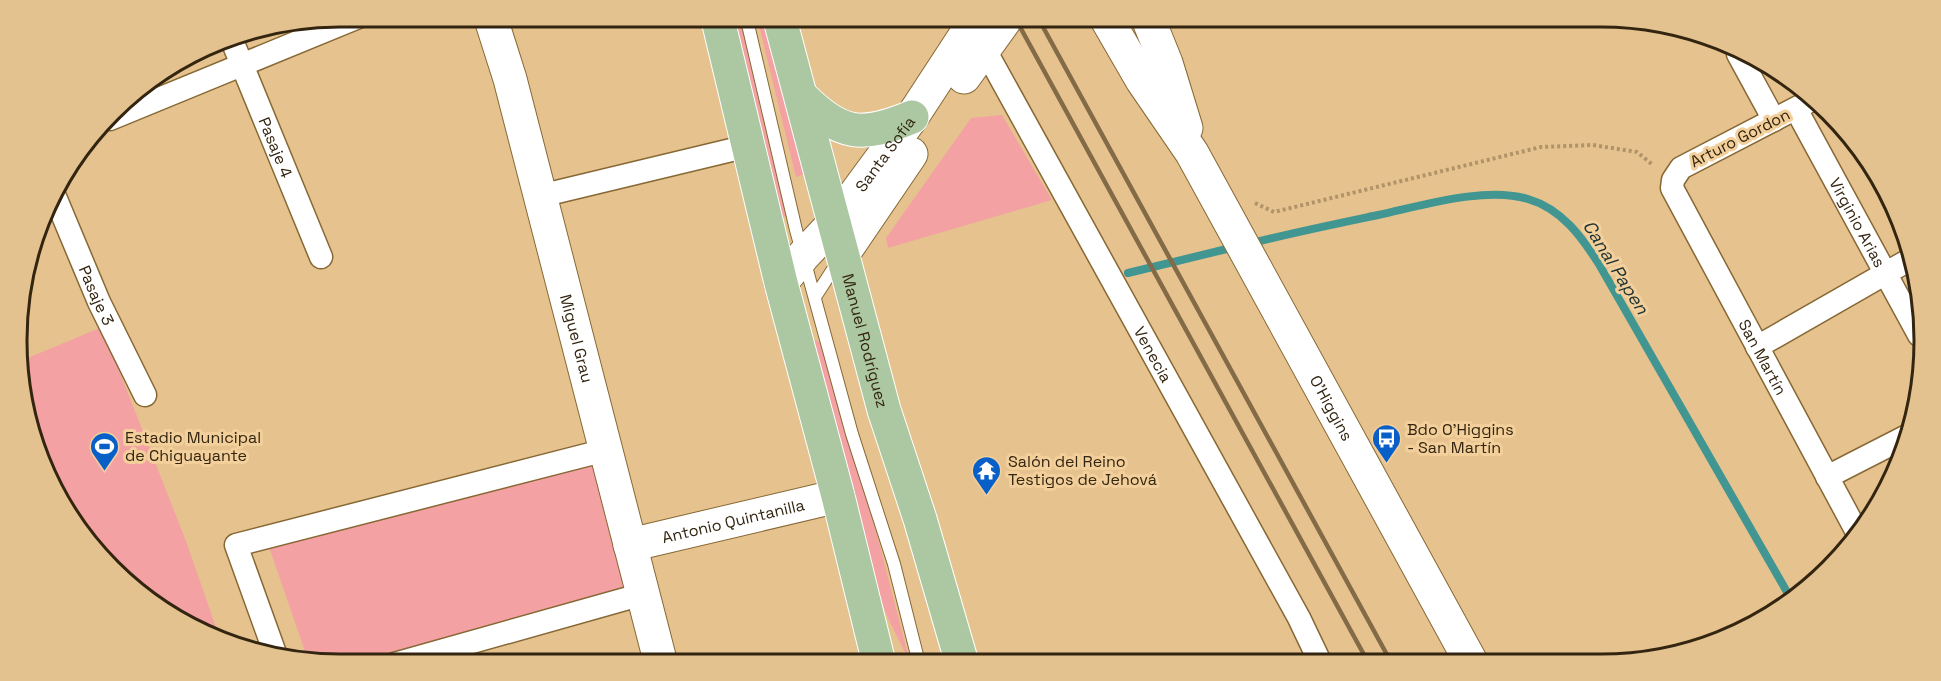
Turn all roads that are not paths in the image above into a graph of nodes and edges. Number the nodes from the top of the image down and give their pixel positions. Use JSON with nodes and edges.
{"nodes":[{"id":1,"x":333,"y":27,"type":"edge"},
{"id":2,"x":493,"y":27,"type":"edge"},
{"id":3,"x":720,"y":27,"type":"edge"},
{"id":4,"x":749,"y":27,"type":"edge"},
{"id":5,"x":782,"y":27,"type":"edge"},
{"id":6,"x":971,"y":27,"type":"edge"},
{"id":7,"x":1000,"y":27,"type":"edge"},
{"id":8,"x":1112,"y":27,"type":"edge"},
{"id":9,"x":1151,"y":27,"type":"edge"},
{"id":10,"x":234,"y":46,"type":"edge"},
{"id":11,"x":984,"y":48,"type":"junction"},
{"id":12,"x":1741,"y":60,"type":"edge"},
{"id":13,"x":242,"y":65,"type":"junction"},
{"id":14,"x":802,"y":97,"type":"junction"},
{"id":15,"x":1804,"y":104,"type":"edge"},
{"id":16,"x":126,"y":112,"type":"edge"},
{"id":17,"x":912,"y":117,"type":"junction"},
{"id":18,"x":1774,"y":120,"type":"junction"},
{"id":19,"x":748,"y":146,"type":"junction"},
{"id":20,"x":1192,"y":153,"type":"junction"},
{"id":21,"x":1673,"y":180,"type":"joint"},
{"id":22,"x":540,"y":196,"type":"junction"},
{"id":23,"x":59,"y":203,"type":"edge"},
{"id":24,"x":834,"y":223,"type":"junction"},
{"id":25,"x":843,"y":254,"type":"junction"},
{"id":26,"x":803,"y":256,"type":"junction"},
{"id":27,"x":321,"y":257,"type":"dead end"},
{"id":28,"x":1904,"y":263,"type":"edge"},
{"id":29,"x":1886,"y":274,"type":"junction"},
{"id":30,"x":781,"y":283,"type":"junction"},
{"id":31,"x":815,"y":297,"type":"junction"},
{"id":32,"x":1913,"y":324,"type":"edge"},
{"id":33,"x":1757,"y":347,"type":"junction"},
{"id":34,"x":145,"y":395,"type":"dead end"},
{"id":35,"x":1897,"y":441,"type":"edge"},
{"id":36,"x":606,"y":450,"type":"junction"},
{"id":37,"x":1827,"y":477,"type":"junction"},
{"id":38,"x":838,"y":496,"type":"junction"},
{"id":39,"x":1853,"y":525,"type":"edge"},
{"id":40,"x":630,"y":545,"type":"junction"},
{"id":41,"x":643,"y":594,"type":"junction"},
{"id":42,"x":273,"y":646,"type":"edge"},
{"id":43,"x":876,"y":650,"type":"edge"},
{"id":44,"x":430,"y":654,"type":"edge"},
{"id":45,"x":658,"y":654,"type":"edge"},
{"id":46,"x":917,"y":654,"type":"edge"},
{"id":47,"x":959,"y":654,"type":"edge"},
{"id":48,"x":1316,"y":654,"type":"edge"},
{"id":49,"x":1467,"y":654,"type":"edge"}],
"edges":[{"from":1,"to":13,"type":"street"},
{"from":2,"to":22,"type":"street","name":"Miguel Grau"},
{"from":3,"to":19,"type":"main road"},
{"from":4,"to":26,"type":"lane"},
{"from":5,"to":14,"type":"main road","name":"Manuel Rodríguez"},
{"from":6,"to":17,"type":"street","name":"Santa Sofía"},
{"from":7,"to":11,"type":"street","name":"Santa Sofía"},
{"from":8,"to":20,"type":"street","name":"O'Higgins"},
{"from":9,"to":20,"type":"street","name":"O'Higgins"},
{"from":10,"to":13,"type":"street","name":"Pasaje 4"},
{"from":11,"to":25,"type":"street","name":"Santa Sofía"},
{"from":11,"to":48,"type":"street","name":"Venecia"},
{"from":12,"to":18,"type":"street"},
{"from":13,"to":16,"type":"street"},
{"from":13,"to":27,"type":"street","name":"Pasaje 4"},
{"from":14,"to":17,"type":"main road"},
{"from":14,"to":24,"type":"main road","name":"Manuel Rodríguez"},
{"from":15,"to":18,"type":"street","name":"Arturo Gordon"},
{"from":15,"to":29,"type":"street","name":"Virginio Arias"},
{"from":17,"to":24,"type":"street","name":"Santa Sofía"},
{"from":18,"to":21,"type":"street","name":"Arturo Gordon"},
{"from":19,"to":22,"type":"street"},
{"from":19,"to":30,"type":"main road"},
{"from":20,"to":49,"type":"street","name":"O'Higgins"},
{"from":21,"to":33,"type":"street","name":"San Martín"},
{"from":22,"to":36,"type":"street","name":"Miguel Grau"},
{"from":23,"to":34,"type":"street","name":"Pasaje 3"},
{"from":24,"to":25,"type":"main road","name":"Manuel Rodríguez"},
{"from":24,"to":26,"type":"street","name":"Santa Sofía"},
{"from":25,"to":31,"type":"lane"},
{"from":25,"to":47,"type":"main road","name":"Manuel Rodríguez"},
{"from":26,"to":30,"type":"street","name":"Santa Sofía"},
{"from":26,"to":31,"type":"lane"},
{"from":28,"to":29,"type":"street"},
{"from":29,"to":32,"type":"street","name":"Virginio Arias"},
{"from":29,"to":33,"type":"street"},
{"from":30,"to":38,"type":"main road"},
{"from":31,"to":46,"type":"lane"},
{"from":33,"to":37,"type":"street","name":"San Martín"},
{"from":35,"to":37,"type":"street"},
{"from":36,"to":40,"type":"street","name":"Miguel Grau"},
{"from":36,"to":42,"type":"street"},
{"from":37,"to":39,"type":"street","name":"San Martín"},
{"from":38,"to":40,"type":"street","name":"Antonio Quintanilla"},
{"from":38,"to":43,"type":"main road"},
{"from":40,"to":41,"type":"street","name":"Miguel Grau"},
{"from":41,"to":44,"type":"street"},
{"from":41,"to":45,"type":"street","name":"Miguel Grau"}]}
